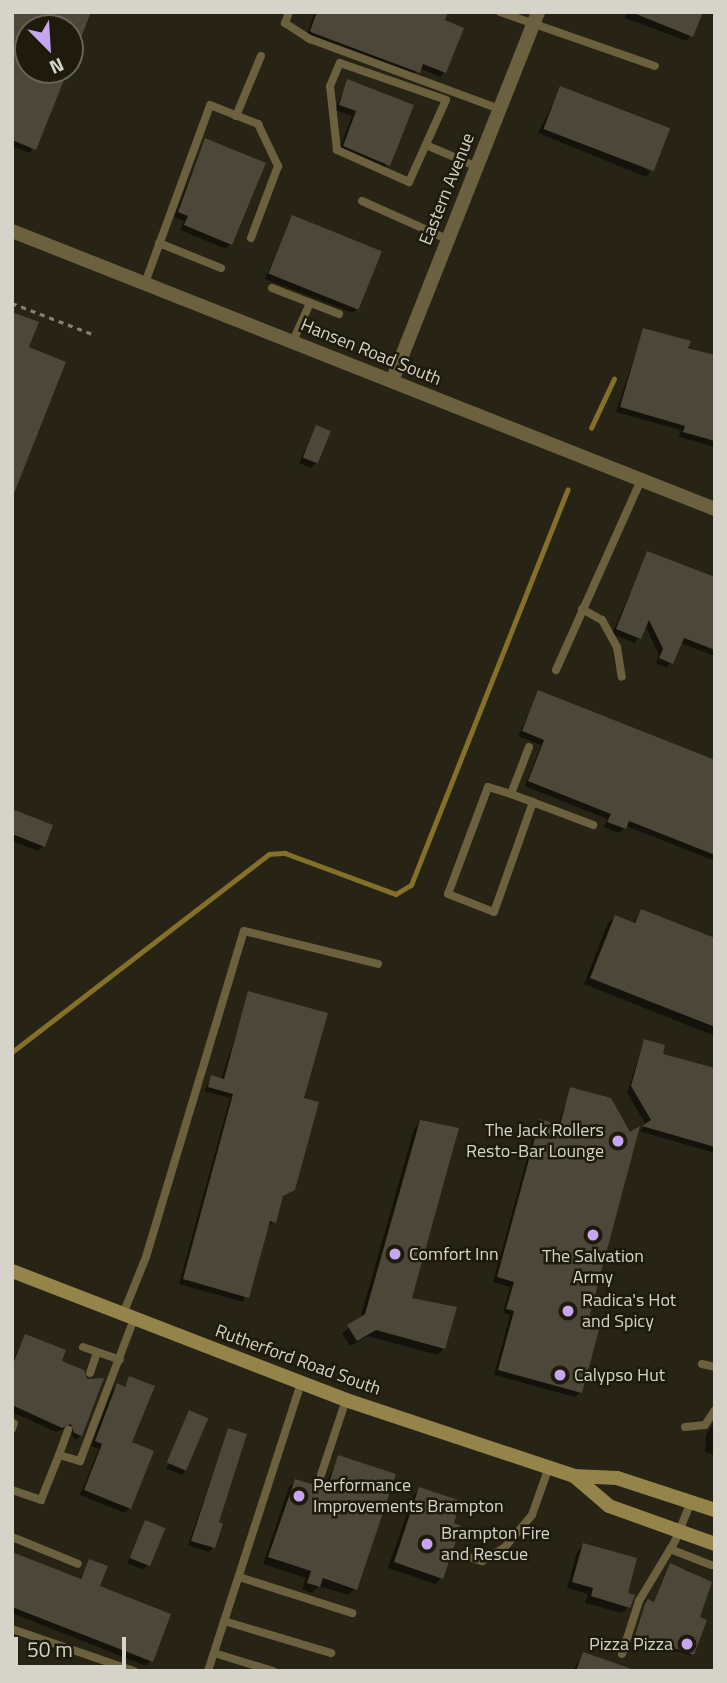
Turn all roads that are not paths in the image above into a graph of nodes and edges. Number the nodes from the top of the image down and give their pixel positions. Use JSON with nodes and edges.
{"nodes":[{"id":1,"x":289,"y":12,"type":"edge"},
{"id":2,"x":500,"y":12,"type":"edge"},
{"id":3,"x":536,"y":18,"type":"edge"},
{"id":4,"x":261,"y":56,"type":"dead end"},
{"id":5,"x":655,"y":66,"type":"dead end"},
{"id":6,"x":499,"y":109,"type":"junction"},
{"id":7,"x":236,"y":116,"type":"junction"},
{"id":8,"x":426,"y":145,"type":"junction"},
{"id":9,"x":475,"y":166,"type":"junction"},
{"id":10,"x":362,"y":201,"type":"dead end"},
{"id":11,"x":12,"y":231,"type":"edge"},
{"id":12,"x":251,"y":238,"type":"dead end"},
{"id":13,"x":447,"y":239,"type":"junction"},
{"id":14,"x":159,"y":243,"type":"junction"},
{"id":15,"x":221,"y":268,"type":"dead end"},
{"id":16,"x":145,"y":283,"type":"junction"},
{"id":17,"x":272,"y":288,"type":"dead end"},
{"id":18,"x":310,"y":303,"type":"junction"},
{"id":19,"x":339,"y":314,"type":"dead end"},
{"id":20,"x":293,"y":341,"type":"junction"},
{"id":21,"x":392,"y":381,"type":"junction"},
{"id":22,"x":641,"y":480,"type":"junction"},
{"id":23,"x":715,"y":509,"type":"edge"},
{"id":24,"x":582,"y":609,"type":"junction"},
{"id":25,"x":556,"y":670,"type":"dead end"},
{"id":26,"x":622,"y":677,"type":"dead end"},
{"id":27,"x":529,"y":747,"type":"dead end"},
{"id":28,"x":511,"y":794,"type":"junction"},
{"id":29,"x":533,"y":802,"type":"junction"},
{"id":30,"x":593,"y":825,"type":"dead end"},
{"id":31,"x":378,"y":964,"type":"dead end"},
{"id":32,"x":12,"y":1271,"type":"edge"},
{"id":33,"x":128,"y":1316,"type":"junction"},
{"id":34,"x":83,"y":1348,"type":"dead end"},
{"id":35,"x":97,"y":1353,"type":"junction"},
{"id":36,"x":120,"y":1360,"type":"junction"},
{"id":37,"x":702,"y":1364,"type":"dead end"},
{"id":38,"x":715,"y":1367,"type":"edge"},
{"id":39,"x":90,"y":1373,"type":"dead end"},
{"id":40,"x":301,"y":1383,"type":"junction"},
{"id":41,"x":346,"y":1400,"type":"junction"},
{"id":42,"x":715,"y":1410,"type":"edge"},
{"id":43,"x":685,"y":1427,"type":"dead end"},
{"id":44,"x":68,"y":1430,"type":"dead end"},
{"id":45,"x":59,"y":1455,"type":"junction"},
{"id":46,"x":549,"y":1466,"type":"junction"},
{"id":47,"x":321,"y":1475,"type":"dead end"},
{"id":48,"x":574,"y":1476,"type":"junction"},
{"id":49,"x":12,"y":1490,"type":"edge"},
{"id":50,"x":691,"y":1502,"type":"junction"},
{"id":51,"x":715,"y":1510,"type":"edge"},
{"id":52,"x":679,"y":1531,"type":"junction"},
{"id":53,"x":12,"y":1537,"type":"edge"},
{"id":54,"x":715,"y":1544,"type":"edge"},
{"id":55,"x":670,"y":1549,"type":"junction"},
{"id":56,"x":461,"y":1555,"type":"dead end"},
{"id":57,"x":78,"y":1564,"type":"dead end"},
{"id":58,"x":711,"y":1565,"type":"dead end"},
{"id":59,"x":239,"y":1577,"type":"junction"},
{"id":60,"x":352,"y":1614,"type":"dead end"},
{"id":61,"x":224,"y":1621,"type":"junction"},
{"id":62,"x":12,"y":1629,"type":"edge"},
{"id":63,"x":214,"y":1653,"type":"junction"},
{"id":64,"x":331,"y":1653,"type":"dead end"},
{"id":65,"x":622,"y":1654,"type":"dead end"},
{"id":66,"x":134,"y":1671,"type":"edge"},
{"id":67,"x":208,"y":1671,"type":"edge"},
{"id":68,"x":272,"y":1671,"type":"edge"}],
"edges":[{"from":1,"to":6,"type":"lane"},
{"from":2,"to":3,"type":"lane"},
{"from":3,"to":5,"type":"lane"},
{"from":3,"to":6,"type":"street","name":"Eastern Avenue"},
{"from":4,"to":7,"type":"lane"},
{"from":6,"to":9,"type":"street","name":"Eastern Avenue"},
{"from":7,"to":12,"type":"lane"},
{"from":7,"to":14,"type":"lane"},
{"from":8,"to":8,"type":"lane"},
{"from":8,"to":9,"type":"lane"},
{"from":9,"to":13,"type":"street","name":"Eastern Avenue"},
{"from":10,"to":13,"type":"lane"},
{"from":11,"to":16,"type":"street","name":"Hansen Road South"},
{"from":13,"to":21,"type":"street","name":"Eastern Avenue"},
{"from":14,"to":15,"type":"lane"},
{"from":14,"to":16,"type":"lane"},
{"from":16,"to":20,"type":"street","name":"Hansen Road South"},
{"from":17,"to":18,"type":"lane"},
{"from":18,"to":19,"type":"lane"},
{"from":18,"to":20,"type":"lane"},
{"from":20,"to":21,"type":"street","name":"Hansen Road South"},
{"from":21,"to":22,"type":"street","name":"Hansen Road South"},
{"from":22,"to":23,"type":"street","name":"Hansen Road South"},
{"from":22,"to":24,"type":"lane"},
{"from":24,"to":25,"type":"lane"},
{"from":24,"to":26,"type":"lane"},
{"from":27,"to":28,"type":"lane"},
{"from":28,"to":29,"type":"lane"},
{"from":28,"to":29,"type":"lane"},
{"from":29,"to":30,"type":"lane"},
{"from":31,"to":33,"type":"lane"},
{"from":32,"to":33,"type":"street","name":"Rutherford Road South"},
{"from":33,"to":36,"type":"lane"},
{"from":33,"to":40,"type":"street","name":"Rutherford Road South"},
{"from":34,"to":35,"type":"lane"},
{"from":35,"to":36,"type":"lane"},
{"from":35,"to":39,"type":"lane"},
{"from":36,"to":45,"type":"lane"},
{"from":37,"to":38,"type":"lane"},
{"from":40,"to":41,"type":"street","name":"Rutherford Road South"},
{"from":40,"to":59,"type":"lane"},
{"from":41,"to":46,"type":"street","name":"Rutherford Road South"},
{"from":41,"to":47,"type":"lane"},
{"from":42,"to":43,"type":"lane"},
{"from":44,"to":45,"type":"lane"},
{"from":45,"to":49,"type":"lane"},
{"from":46,"to":48,"type":"street","name":"Rutherford Road South"},
{"from":46,"to":56,"type":"lane"},
{"from":48,"to":50,"type":"street","name":"Rutherford Road South"},
{"from":48,"to":52,"type":"street","name":"Rutherford Road South"},
{"from":50,"to":51,"type":"street","name":"Rutherford Road South"},
{"from":50,"to":52,"type":"lane"},
{"from":52,"to":54,"type":"street","name":"Rutherford Road South"},
{"from":52,"to":55,"type":"lane"},
{"from":53,"to":57,"type":"lane"},
{"from":55,"to":58,"type":"lane"},
{"from":55,"to":65,"type":"lane"},
{"from":59,"to":60,"type":"lane"},
{"from":59,"to":61,"type":"lane"},
{"from":61,"to":63,"type":"lane"},
{"from":61,"to":64,"type":"lane"},
{"from":62,"to":66,"type":"lane"},
{"from":63,"to":67,"type":"lane"},
{"from":63,"to":68,"type":"lane"}]}
